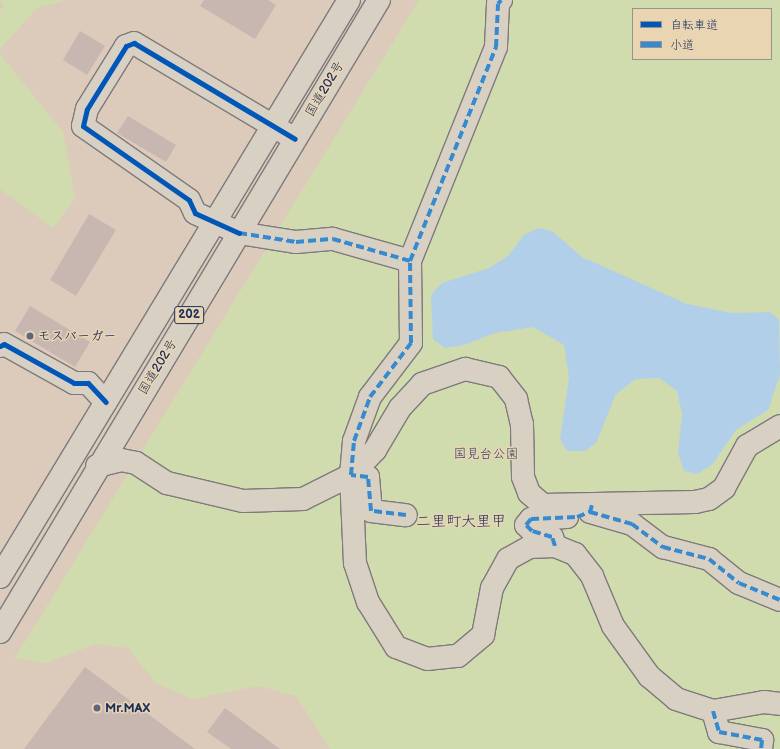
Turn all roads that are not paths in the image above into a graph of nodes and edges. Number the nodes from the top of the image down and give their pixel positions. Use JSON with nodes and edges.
{"nodes":[{"id":1,"x":349,"y":0,"type":"edge"},
{"id":2,"x":380,"y":0,"type":"edge"},
{"id":3,"x":501,"y":0,"type":"edge"},
{"id":4,"x":273,"y":126,"type":"junction"},
{"id":5,"x":295,"y":139,"type":"junction"},
{"id":6,"x":214,"y":222,"type":"junction"},
{"id":7,"x":239,"y":233,"type":"junction"},
{"id":8,"x":410,"y":261,"type":"junction"},
{"id":9,"x":0,"y":346,"type":"edge"},
{"id":10,"x":106,"y":402,"type":"junction"},
{"id":11,"x":780,"y":426,"type":"edge"},
{"id":12,"x":98,"y":466,"type":"junction"},
{"id":13,"x":352,"y":475,"type":"junction"},
{"id":14,"x":591,"y":508,"type":"junction"},
{"id":15,"x":406,"y":514,"type":"dead end"},
{"id":16,"x":555,"y":546,"type":"junction"},
{"id":17,"x":0,"y":577,"type":"edge"},
{"id":18,"x":780,"y":600,"type":"edge"},
{"id":19,"x":0,"y":632,"type":"edge"},
{"id":20,"x":780,"y":704,"type":"edge"},
{"id":21,"x":713,"y":711,"type":"junction"},
{"id":22,"x":761,"y":749,"type":"edge"}],
"edges":[{"from":1,"to":4,"type":"main road","name":"国道202号","number":"202"},
{"from":2,"to":5,"type":"main road","name":"国道202号","number":"202"},
{"from":3,"to":8,"type":"main road"},
{"from":4,"to":5,"type":"main road"},
{"from":4,"to":6,"type":"main road","name":"国道202号","number":"202"},
{"from":4,"to":6,"type":"main road"},
{"from":5,"to":7,"type":"main road","name":"国道202号","number":"202"},
{"from":6,"to":7,"type":"main road"},
{"from":6,"to":10,"type":"main road","name":"国道202号","number":"202"},
{"from":7,"to":8,"type":"main road"},
{"from":7,"to":12,"type":"main road","name":"国道202号","number":"202"},
{"from":8,"to":13,"type":"main road"},
{"from":9,"to":10,"type":"main road"},
{"from":10,"to":17,"type":"main road","name":"国道202号","number":"202"},
{"from":11,"to":14,"type":"main road"},
{"from":12,"to":13,"type":"main road"},
{"from":12,"to":19,"type":"main road","name":"国道202号","number":"202"},
{"from":13,"to":14,"type":"main road"},
{"from":13,"to":15,"type":"main road"},
{"from":13,"to":16,"type":"main road"},
{"from":14,"to":16,"type":"main road"},
{"from":14,"to":18,"type":"main road"},
{"from":16,"to":21,"type":"main road"},
{"from":20,"to":21,"type":"main road"},
{"from":21,"to":22,"type":"main road"}]}
